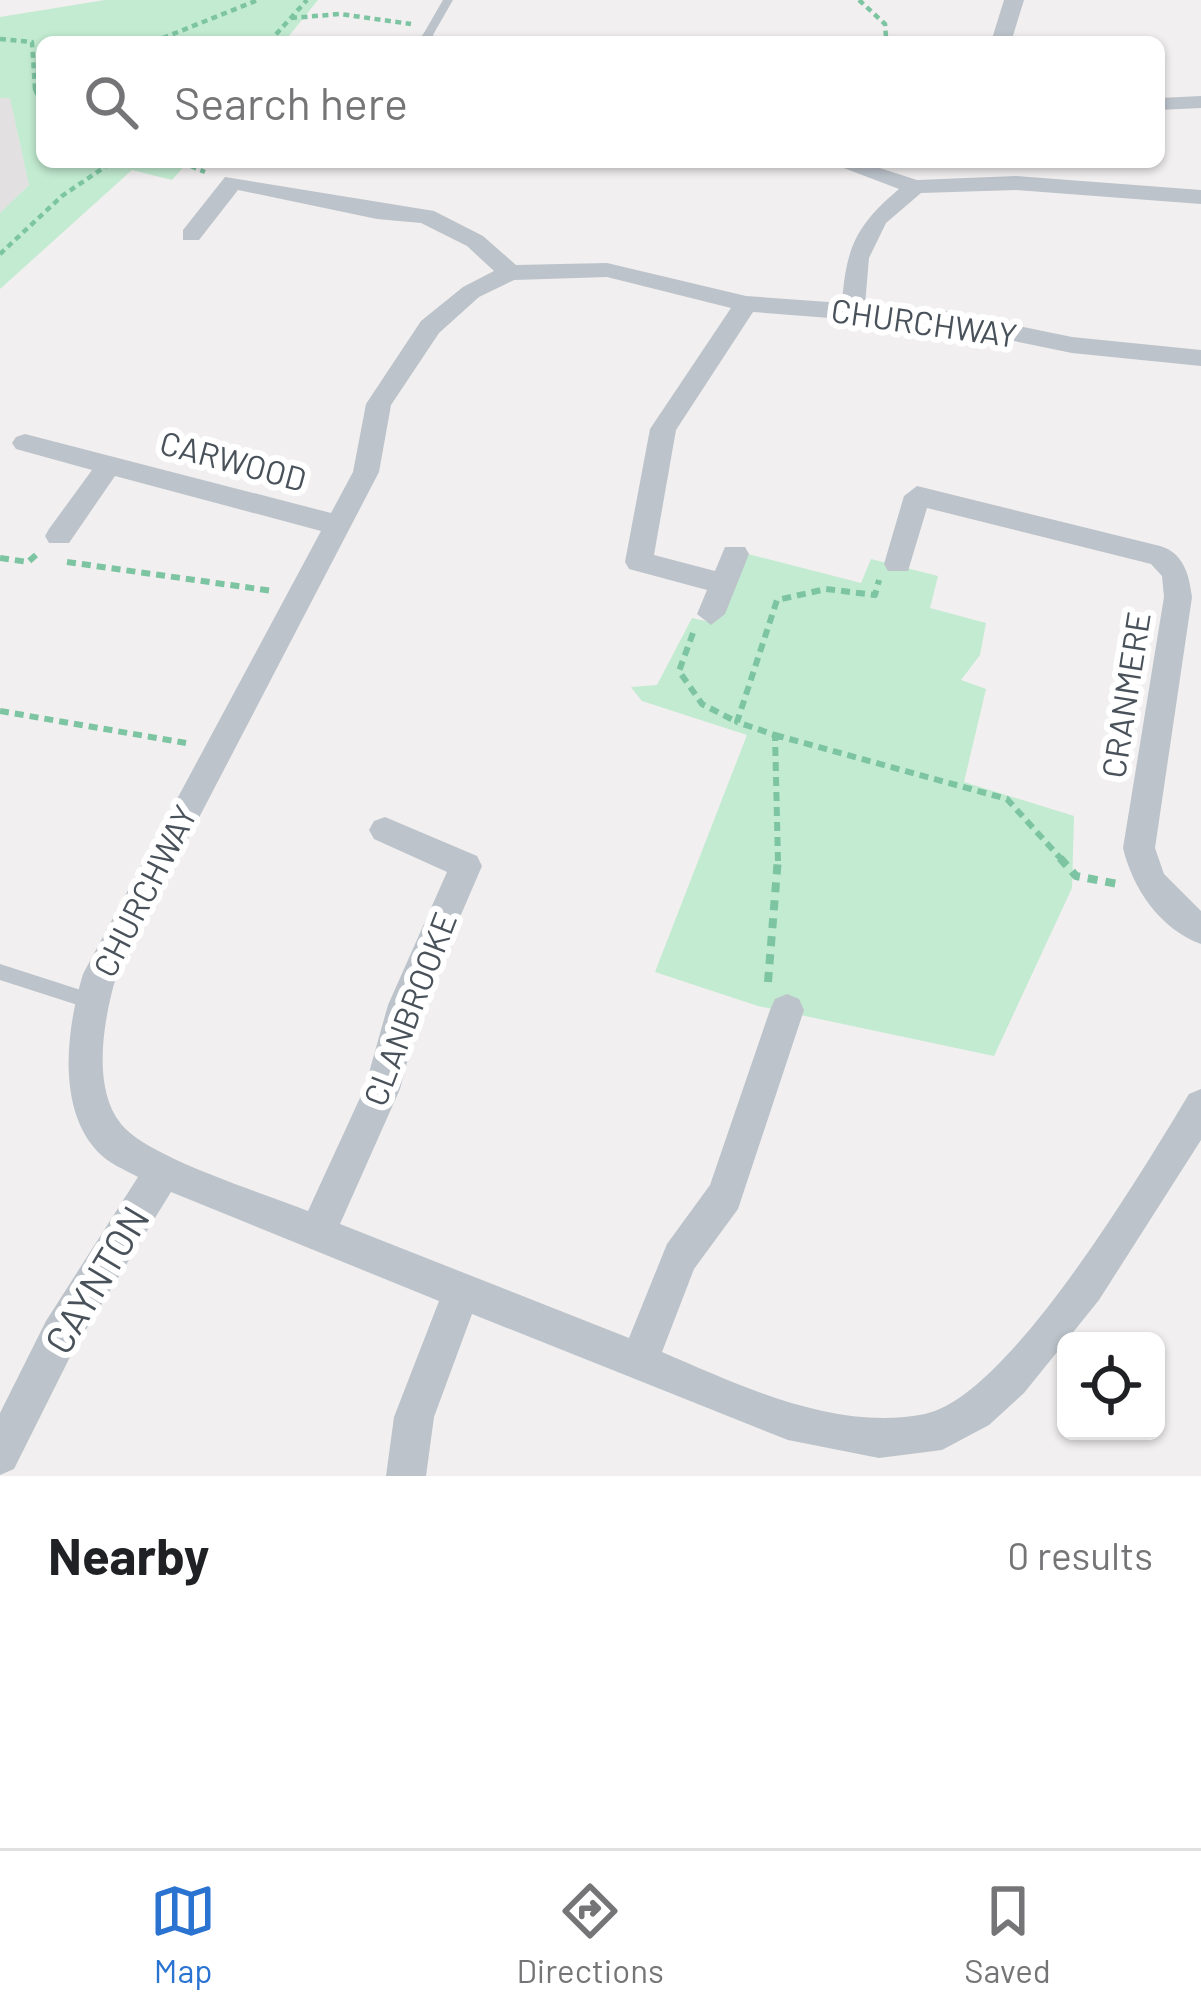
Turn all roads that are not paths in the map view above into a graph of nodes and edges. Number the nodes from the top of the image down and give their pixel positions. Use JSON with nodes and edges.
{"nodes":[{"id":1,"x":448,"y":0,"type":"edge"},
{"id":2,"x":1014,"y":0,"type":"edge"},
{"id":3,"x":427,"y":36,"type":"edge"},
{"id":4,"x":1003,"y":36,"type":"edge"},
{"id":5,"x":1201,"y":102,"type":"edge"},
{"id":6,"x":1165,"y":104,"type":"edge"},
{"id":7,"x":857,"y":168,"type":"edge"},
{"id":8,"x":915,"y":187,"type":"junction"},
{"id":9,"x":1201,"y":197,"type":"edge"},
{"id":10,"x":191,"y":235,"type":"dead end"},
{"id":11,"x":510,"y":273,"type":"junction"},
{"id":12,"x":746,"y":304,"type":"junction"},
{"id":13,"x":853,"y":310,"type":"junction"},
{"id":14,"x":1201,"y":358,"type":"edge"},
{"id":15,"x":25,"y":443,"type":"dead end"},
{"id":16,"x":109,"y":465,"type":"junction"},
{"id":17,"x":338,"y":525,"type":"junction"},
{"id":18,"x":59,"y":536,"type":"dead end"},
{"id":19,"x":735,"y":554,"type":"dead end"},
{"id":20,"x":898,"y":564,"type":"road end"},
{"id":21,"x":722,"y":583,"type":"junction"},
{"id":22,"x":711,"y":614,"type":"road end"},
{"id":23,"x":385,"y":830,"type":"dead end"},
{"id":24,"x":1201,"y":929,"type":"edge"},
{"id":25,"x":0,"y":972,"type":"edge"},
{"id":26,"x":90,"y":1000,"type":"junction"},
{"id":27,"x":787,"y":1010,"type":"road end"},
{"id":28,"x":1201,"y":1106,"type":"edge"},
{"id":29,"x":163,"y":1171,"type":"junction"},
{"id":30,"x":316,"y":1233,"type":"junction"},
{"id":31,"x":462,"y":1291,"type":"junction"},
{"id":32,"x":639,"y":1361,"type":"junction"},
{"id":33,"x":0,"y":1455,"type":"edge"},
{"id":34,"x":406,"y":1476,"type":"edge"}],
"edges":[{"from":1,"to":3,"type":"lane"},
{"from":2,"to":4,"type":"street"},
{"from":5,"to":6,"type":"street"},
{"from":7,"to":8,"type":"street"},
{"from":8,"to":9,"type":"street"},
{"from":8,"to":13,"type":"street"},
{"from":10,"to":11,"type":"street"},
{"from":11,"to":12,"type":"street","name":"CHURCHWAY"},
{"from":11,"to":17,"type":"street","name":"CHURCHWAY"},
{"from":12,"to":13,"type":"street","name":"CHURCHWAY"},
{"from":12,"to":21,"type":"street"},
{"from":13,"to":14,"type":"street","name":"CHURCHWAY"},
{"from":15,"to":16,"type":"street","name":"CARWOOD"},
{"from":16,"to":17,"type":"street","name":"CARWOOD"},
{"from":16,"to":18,"type":"street","name":"CARWOOD"},
{"from":17,"to":26,"type":"street","name":"CHURCHWAY"},
{"from":19,"to":21,"type":"street"},
{"from":20,"to":24,"type":"street","name":"CRANMERE"},
{"from":21,"to":22,"type":"street"},
{"from":23,"to":30,"type":"street","name":"CLANBROOKE"},
{"from":25,"to":26,"type":"lane"},
{"from":26,"to":29,"type":"street","name":"CHURCHWAY"},
{"from":27,"to":32,"type":"street"},
{"from":28,"to":32,"type":"street","name":"CHURCHWAY"},
{"from":29,"to":30,"type":"street","name":"CHURCHWAY"},
{"from":29,"to":33,"type":"street","name":"CAYNTON"},
{"from":30,"to":31,"type":"street","name":"CHURCHWAY"},
{"from":31,"to":32,"type":"street","name":"CHURCHWAY"},
{"from":31,"to":34,"type":"street"}]}
